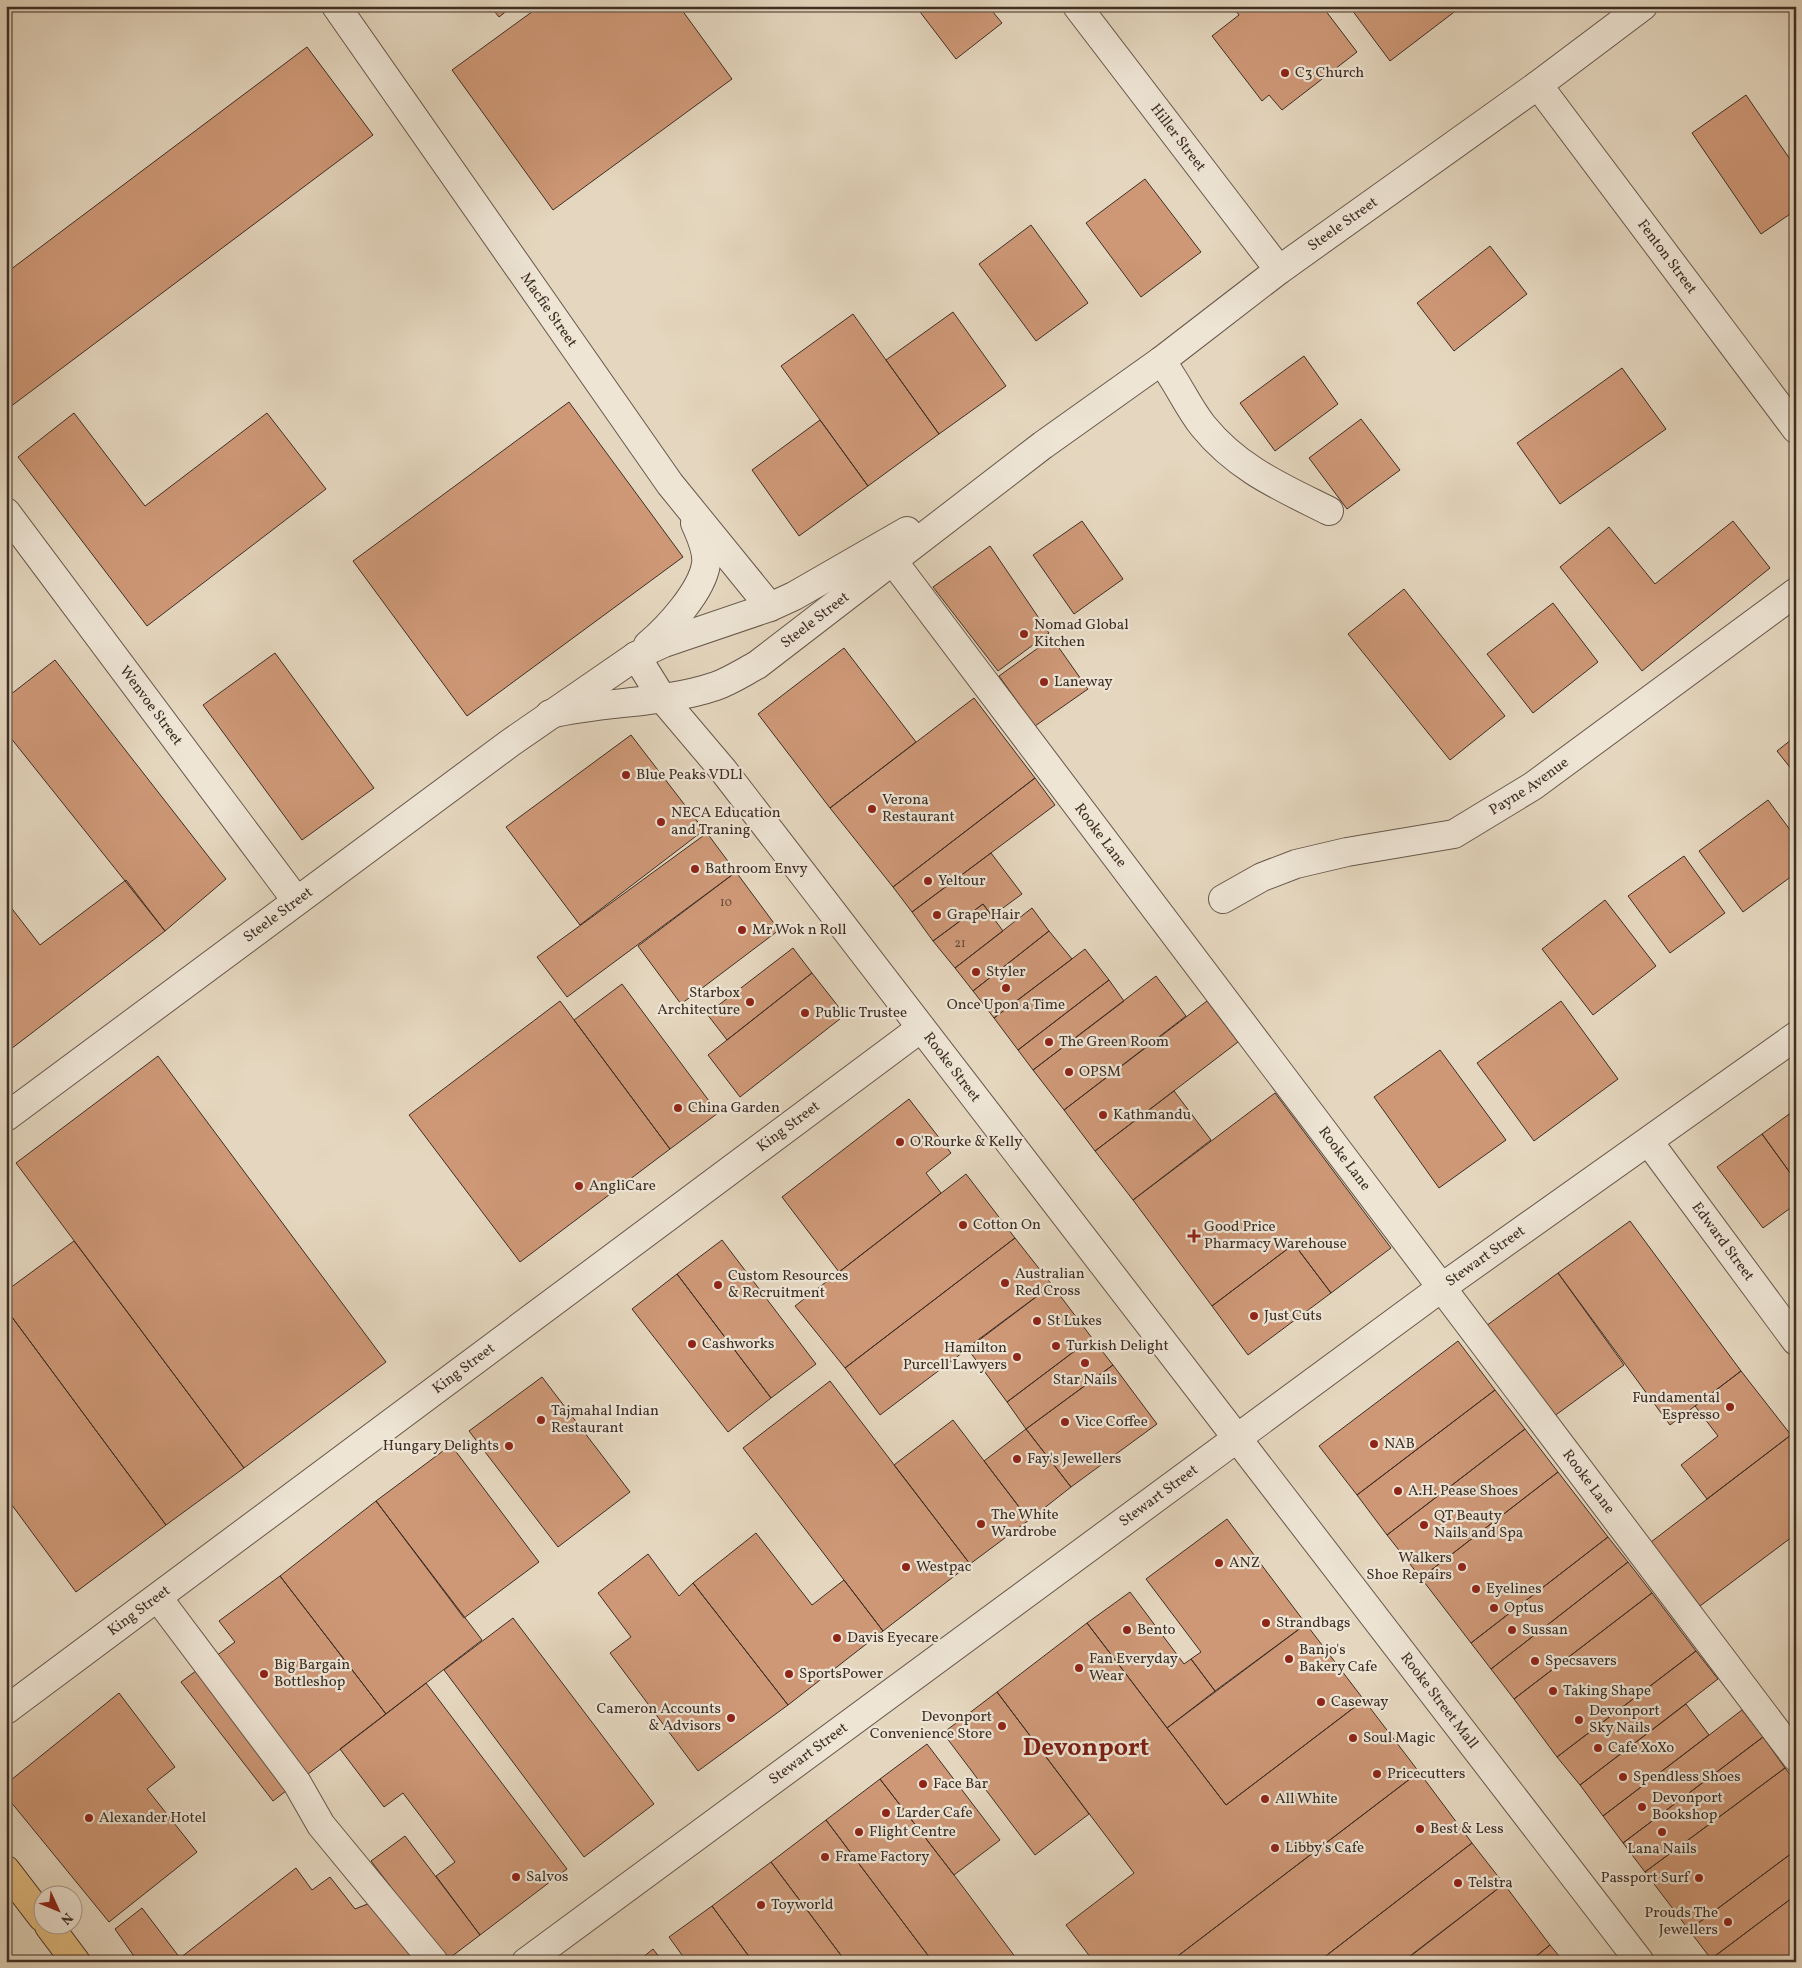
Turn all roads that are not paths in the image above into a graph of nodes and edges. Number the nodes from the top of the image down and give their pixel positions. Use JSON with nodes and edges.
{"nodes":[{"id":1,"x":336,"y":6,"type":"edge"},
{"id":2,"x":1077,"y":6,"type":"edge"},
{"id":3,"x":1644,"y":6,"type":"edge"},
{"id":4,"x":1538,"y":85,"type":"junction"},
{"id":5,"x":1278,"y":270,"type":"junction"},
{"id":6,"x":1161,"y":361,"type":"junction"},
{"id":7,"x":1796,"y":429,"type":"edge"},
{"id":8,"x":1043,"y":445,"type":"junction"},
{"id":9,"x":686,"y":503,"type":"junction"},
{"id":10,"x":1329,"y":510,"type":"dead end"},
{"id":11,"x":6,"y":512,"type":"edge"},
{"id":12,"x":894,"y":561,"type":"junction"},
{"id":13,"x":1796,"y":592,"type":"edge"},
{"id":14,"x":770,"y":607,"type":"junction"},
{"id":15,"x":636,"y":656,"type":"junction"},
{"id":16,"x":662,"y":698,"type":"junction"},
{"id":17,"x":550,"y":714,"type":"junction"},
{"id":18,"x":1224,"y":899,"type":"dead end"},
{"id":19,"x":296,"y":900,"type":"junction"},
{"id":20,"x":921,"y":1028,"type":"junction"},
{"id":21,"x":1796,"y":1036,"type":"edge"},
{"id":22,"x":6,"y":1117,"type":"edge"},
{"id":23,"x":1648,"y":1142,"type":"junction"},
{"id":24,"x":1441,"y":1288,"type":"junction"},
{"id":25,"x":1796,"y":1341,"type":"edge"},
{"id":26,"x":1238,"y":1438,"type":"junction"},
{"id":27,"x":158,"y":1598,"type":"junction"},
{"id":28,"x":6,"y":1710,"type":"edge"},
{"id":29,"x":1796,"y":1757,"type":"edge"},
{"id":30,"x":6,"y":1870,"type":"edge"},
{"id":31,"x":32,"y":1904,"type":"edge"},
{"id":32,"x":56,"y":1936,"type":"edge"},
{"id":33,"x":76,"y":1962,"type":"edge"},
{"id":34,"x":434,"y":1962,"type":"edge"},
{"id":35,"x":526,"y":1962,"type":"edge"},
{"id":36,"x":1640,"y":1962,"type":"edge"}],
"edges":[{"from":1,"to":9,"type":"street","name":"Macfie Street"},
{"from":2,"to":5,"type":"street","name":"Hiller Street"},
{"from":3,"to":4,"type":"street","name":"Steele Street"},
{"from":4,"to":5,"type":"street","name":"Steele Street"},
{"from":4,"to":7,"type":"street","name":"Fenton Street"},
{"from":5,"to":6,"type":"street","name":"Steele Street"},
{"from":6,"to":8,"type":"street","name":"Steele Street"},
{"from":6,"to":10,"type":"street"},
{"from":8,"to":12,"type":"street","name":"Steele Street"},
{"from":8,"to":14,"type":"street","name":"Steele Street"},
{"from":9,"to":14,"type":"street","name":"Macfie Street"},
{"from":9,"to":15,"type":"street"},
{"from":11,"to":19,"type":"street","name":"Wenvoe Street"},
{"from":12,"to":16,"type":"street","name":"Steele Street"},
{"from":12,"to":24,"type":"street","name":"Rooke Lane"},
{"from":13,"to":18,"type":"street","name":"Payne Avenue"},
{"from":14,"to":15,"type":"street","name":"Steele Street"},
{"from":15,"to":16,"type":"street","name":"Rooke Street"},
{"from":15,"to":17,"type":"street","name":"Steele Street"},
{"from":16,"to":17,"type":"street","name":"Steele Street"},
{"from":16,"to":20,"type":"street","name":"Rooke Street"},
{"from":17,"to":19,"type":"street","name":"Steele Street"},
{"from":19,"to":22,"type":"street","name":"Steele Street"},
{"from":20,"to":26,"type":"street","name":"Rooke Street"},
{"from":20,"to":27,"type":"street","name":"King Street"},
{"from":21,"to":23,"type":"street","name":"Stewart Street"},
{"from":23,"to":24,"type":"street","name":"Stewart Street"},
{"from":23,"to":25,"type":"street","name":"Edward Street"},
{"from":24,"to":26,"type":"street","name":"Stewart Street"},
{"from":24,"to":29,"type":"street","name":"Rooke Lane"},
{"from":26,"to":35,"type":"street","name":"Stewart Street"},
{"from":26,"to":36,"type":"street","name":"Rooke Street Mall"},
{"from":27,"to":28,"type":"street","name":"King Street"},
{"from":27,"to":34,"type":"street"},
{"from":30,"to":31,"type":"main road"},
{"from":32,"to":33,"type":"main road"}]}
